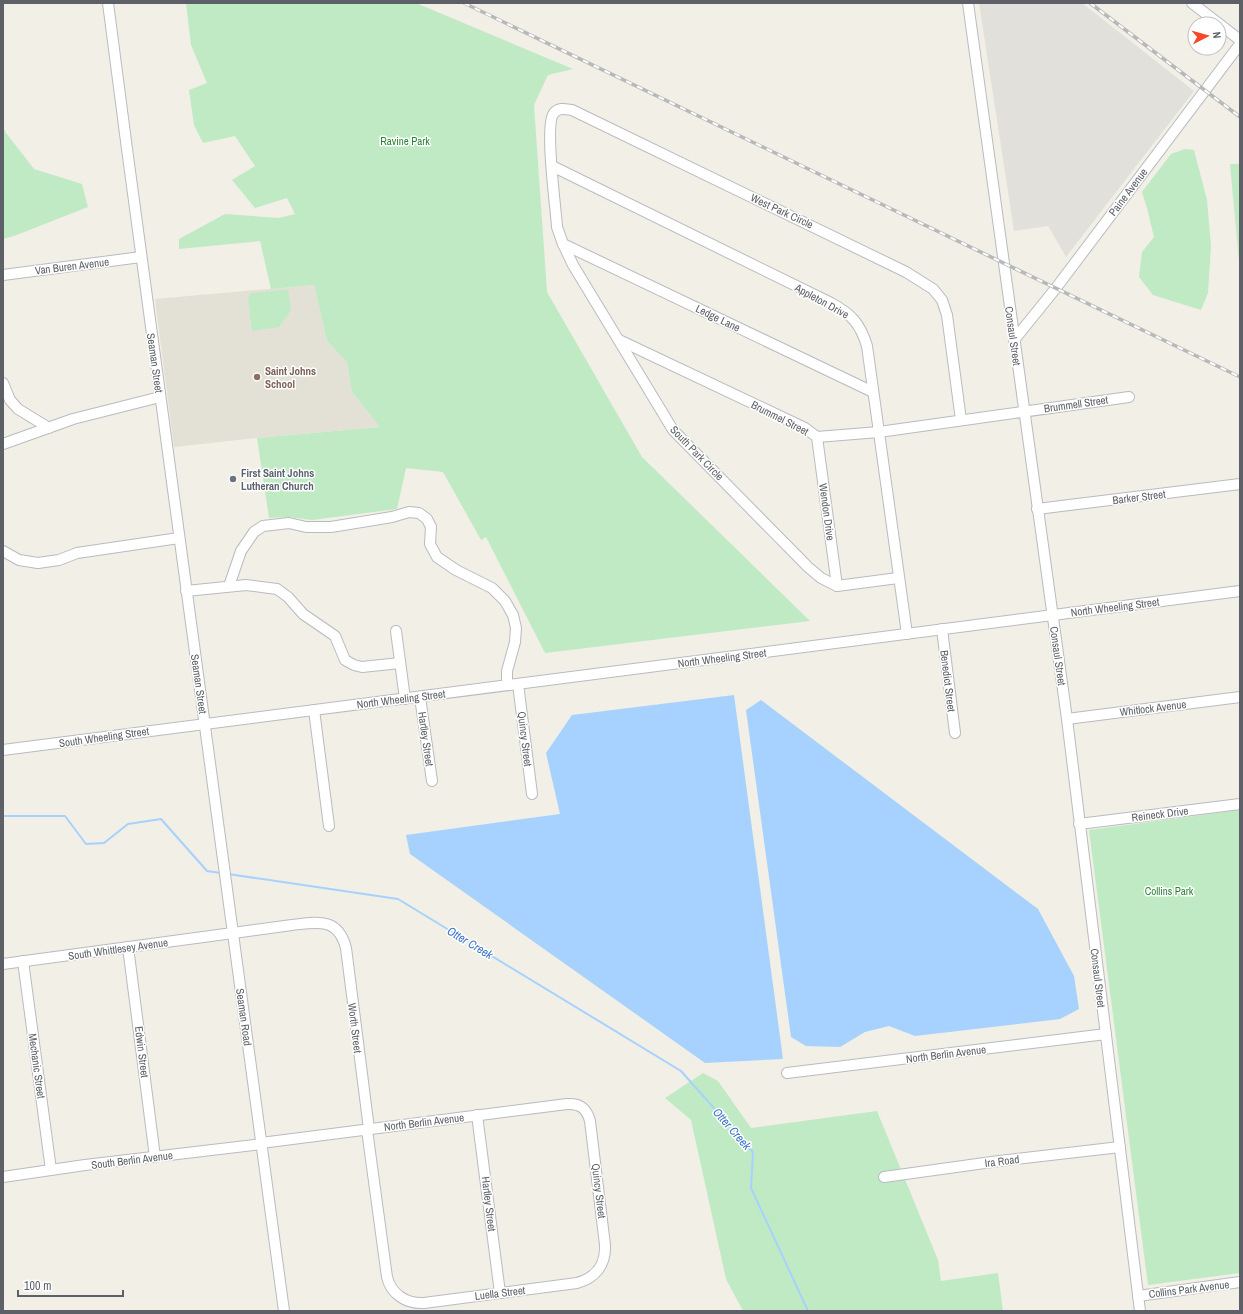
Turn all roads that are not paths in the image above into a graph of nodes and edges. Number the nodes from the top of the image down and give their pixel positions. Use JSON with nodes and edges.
{"nodes":[{"id":1,"x":108,"y":3,"type":"edge"},
{"id":2,"x":968,"y":3,"type":"edge"},
{"id":3,"x":1192,"y":3,"type":"edge"},
{"id":4,"x":1240,"y":40,"type":"edge"},
{"id":5,"x":1240,"y":44,"type":"edge"},
{"id":6,"x":552,"y":166,"type":"junction"},
{"id":7,"x":563,"y":244,"type":"junction"},
{"id":8,"x":141,"y":256,"type":"junction"},
{"id":9,"x":3,"y":274,"type":"edge"},
{"id":10,"x":619,"y":340,"type":"junction"},
{"id":11,"x":1014,"y":340,"type":"junction"},
{"id":12,"x":3,"y":382,"type":"edge"},
{"id":13,"x":873,"y":392,"type":"junction"},
{"id":14,"x":160,"y":397,"type":"junction"},
{"id":15,"x":1129,"y":397,"type":"dead end"},
{"id":16,"x":1024,"y":412,"type":"junction"},
{"id":17,"x":961,"y":420,"type":"junction"},
{"id":18,"x":49,"y":428,"type":"junction"},
{"id":19,"x":879,"y":432,"type":"junction"},
{"id":20,"x":817,"y":437,"type":"junction"},
{"id":21,"x":3,"y":444,"type":"edge"},
{"id":22,"x":1240,"y":484,"type":"edge"},
{"id":23,"x":1037,"y":509,"type":"junction"},
{"id":24,"x":179,"y":538,"type":"junction"},
{"id":25,"x":3,"y":551,"type":"edge"},
{"id":26,"x":898,"y":578,"type":"junction"},
{"id":27,"x":229,"y":586,"type":"junction"},
{"id":28,"x":837,"y":586,"type":"junction"},
{"id":29,"x":186,"y":591,"type":"junction"},
{"id":30,"x":1240,"y":591,"type":"edge"},
{"id":31,"x":1052,"y":615,"type":"junction"},
{"id":32,"x":942,"y":629,"type":"junction"},
{"id":33,"x":396,"y":631,"type":"dead end"},
{"id":34,"x":907,"y":634,"type":"junction"},
{"id":35,"x":400,"y":663,"type":"junction"},
{"id":36,"x":518,"y":684,"type":"junction"},
{"id":37,"x":507,"y":685,"type":"junction"},
{"id":38,"x":420,"y":697,"type":"junction"},
{"id":39,"x":1240,"y":697,"type":"edge"},
{"id":40,"x":405,"y":699,"type":"junction"},
{"id":41,"x":314,"y":710,"type":"junction"},
{"id":42,"x":1067,"y":719,"type":"junction"},
{"id":43,"x":204,"y":723,"type":"junction"},
{"id":44,"x":955,"y":733,"type":"dead end"},
{"id":45,"x":3,"y":750,"type":"edge"},
{"id":46,"x":432,"y":781,"type":"dead end"},
{"id":47,"x":532,"y":794,"type":"dead end"},
{"id":48,"x":1240,"y":804,"type":"edge"},
{"id":49,"x":1079,"y":824,"type":"junction"},
{"id":50,"x":329,"y":826,"type":"dead end"},
{"id":51,"x":336,"y":928,"type":"joint"},
{"id":52,"x":233,"y":933,"type":"junction"},
{"id":53,"x":128,"y":947,"type":"junction"},
{"id":54,"x":23,"y":961,"type":"junction"},
{"id":55,"x":3,"y":964,"type":"edge"},
{"id":56,"x":1106,"y":1034,"type":"junction"},
{"id":57,"x":787,"y":1073,"type":"dead end"},
{"id":58,"x":585,"y":1109,"type":"joint"},
{"id":59,"x":477,"y":1115,"type":"junction"},
{"id":60,"x":368,"y":1130,"type":"junction"},
{"id":61,"x":262,"y":1144,"type":"junction"},
{"id":62,"x":1120,"y":1147,"type":"junction"},
{"id":63,"x":155,"y":1157,"type":"junction"},
{"id":64,"x":51,"y":1170,"type":"junction"},
{"id":65,"x":3,"y":1177,"type":"edge"},
{"id":66,"x":884,"y":1177,"type":"dead end"},
{"id":67,"x":598,"y":1272,"type":"joint"},
{"id":68,"x":1240,"y":1282,"type":"edge"},
{"id":69,"x":500,"y":1293,"type":"junction"},
{"id":70,"x":1138,"y":1296,"type":"junction"},
{"id":71,"x":400,"y":1297,"type":"joint"},
{"id":72,"x":284,"y":1311,"type":"edge"},
{"id":73,"x":1140,"y":1311,"type":"edge"}],
"edges":[{"from":1,"to":8,"type":"street","name":"Seaman Street"},
{"from":2,"to":11,"type":"street","name":"Consaul Street"},
{"from":3,"to":4,"type":"street"},
{"from":5,"to":11,"type":"street","name":"Paine Avenue"},
{"from":6,"to":7,"type":"street","name":"South Park Circle"},
{"from":6,"to":13,"type":"street","name":"Appleton Drive"},
{"from":6,"to":17,"type":"street","name":"West Park Circle"},
{"from":7,"to":10,"type":"street","name":"South Park Circle"},
{"from":7,"to":13,"type":"street","name":"Ledge Lane"},
{"from":8,"to":9,"type":"street","name":"Van Buren Avenue"},
{"from":8,"to":14,"type":"street","name":"Seaman Street"},
{"from":10,"to":20,"type":"street","name":"Brummel Street"},
{"from":10,"to":28,"type":"street","name":"South Park Circle"},
{"from":11,"to":16,"type":"street","name":"Consaul Street"},
{"from":12,"to":18,"type":"street"},
{"from":13,"to":19,"type":"street","name":"Appleton Drive"},
{"from":14,"to":18,"type":"street"},
{"from":14,"to":24,"type":"street","name":"Seaman Street"},
{"from":15,"to":16,"type":"street","name":"Brummell Street"},
{"from":16,"to":17,"type":"street","name":"Brummel Street"},
{"from":16,"to":23,"type":"street","name":"Consaul Street"},
{"from":17,"to":19,"type":"street","name":"Brummel Street"},
{"from":18,"to":21,"type":"street"},
{"from":19,"to":20,"type":"street","name":"Brummel Street"},
{"from":19,"to":26,"type":"street","name":"Appleton Drive"},
{"from":20,"to":28,"type":"street","name":"Wendon Drive"},
{"from":22,"to":23,"type":"street","name":"Barker Street"},
{"from":23,"to":31,"type":"street","name":"Consaul Street"},
{"from":24,"to":25,"type":"street"},
{"from":24,"to":29,"type":"street","name":"Seaman Street"},
{"from":26,"to":28,"type":"street"},
{"from":26,"to":34,"type":"street","name":"Appleton Drive"},
{"from":27,"to":29,"type":"street"},
{"from":27,"to":35,"type":"street"},
{"from":27,"to":37,"type":"street"},
{"from":29,"to":43,"type":"street","name":"Seaman Street"},
{"from":30,"to":31,"type":"street","name":"North Wheeling Street"},
{"from":31,"to":32,"type":"street","name":"North Wheeling Street"},
{"from":31,"to":42,"type":"street","name":"Consaul Street"},
{"from":32,"to":34,"type":"street","name":"North Wheeling Street"},
{"from":32,"to":44,"type":"street","name":"Benedict Street"},
{"from":33,"to":35,"type":"street"},
{"from":34,"to":36,"type":"street","name":"North Wheeling Street"},
{"from":35,"to":40,"type":"street"},
{"from":36,"to":37,"type":"street","name":"North Wheeling Street"},
{"from":36,"to":47,"type":"street","name":"Quincy Street"},
{"from":37,"to":38,"type":"street","name":"North Wheeling Street"},
{"from":38,"to":40,"type":"street","name":"North Wheeling Street"},
{"from":38,"to":46,"type":"street","name":"Hartley Street"},
{"from":39,"to":42,"type":"street","name":"Whitlock Avenue"},
{"from":40,"to":41,"type":"street","name":"North Wheeling Street"},
{"from":41,"to":43,"type":"street","name":"North Wheeling Street"},
{"from":41,"to":50,"type":"street"},
{"from":42,"to":49,"type":"street","name":"Consaul Street"},
{"from":43,"to":45,"type":"street","name":"South Wheeling Street"},
{"from":43,"to":52,"type":"street","name":"Seaman Road"},
{"from":48,"to":49,"type":"street","name":"Reineck Drive"},
{"from":49,"to":56,"type":"street","name":"Consaul Street"},
{"from":51,"to":52,"type":"street","name":"South Whittlesey Avenue"},
{"from":51,"to":60,"type":"street","name":"Worth Street"},
{"from":52,"to":53,"type":"street","name":"South Whittlesey Avenue"},
{"from":52,"to":61,"type":"street","name":"Seaman Road"},
{"from":53,"to":54,"type":"street","name":"South Whittlesey Avenue"},
{"from":53,"to":63,"type":"street","name":"Edwin Street"},
{"from":54,"to":55,"type":"street","name":"South Whittlesey Avenue"},
{"from":54,"to":64,"type":"street","name":"Mechanic Street"},
{"from":56,"to":57,"type":"street","name":"North Berlin Avenue"},
{"from":56,"to":62,"type":"street","name":"Consaul Street"},
{"from":58,"to":59,"type":"street","name":"North Berlin Avenue"},
{"from":58,"to":67,"type":"street","name":"Quincy Street"},
{"from":59,"to":60,"type":"street","name":"North Berlin Avenue"},
{"from":59,"to":69,"type":"street","name":"Hartley Street"},
{"from":60,"to":61,"type":"street","name":"North Berlin Avenue"},
{"from":60,"to":71,"type":"street","name":"Worth Street"},
{"from":61,"to":63,"type":"street","name":"South Berlin Avenue"},
{"from":61,"to":72,"type":"street","name":"Seaman Road"},
{"from":62,"to":66,"type":"street","name":"Ira Road"},
{"from":62,"to":70,"type":"street","name":"Consaul Street"},
{"from":63,"to":64,"type":"street","name":"South Berlin Avenue"},
{"from":64,"to":65,"type":"street","name":"South Berlin Avenue"},
{"from":67,"to":69,"type":"street","name":"Luella Street"},
{"from":68,"to":70,"type":"street","name":"Collins Park Avenue"},
{"from":69,"to":71,"type":"street","name":"Luella Street"},
{"from":70,"to":73,"type":"street","name":"Consaul Street"}]}
